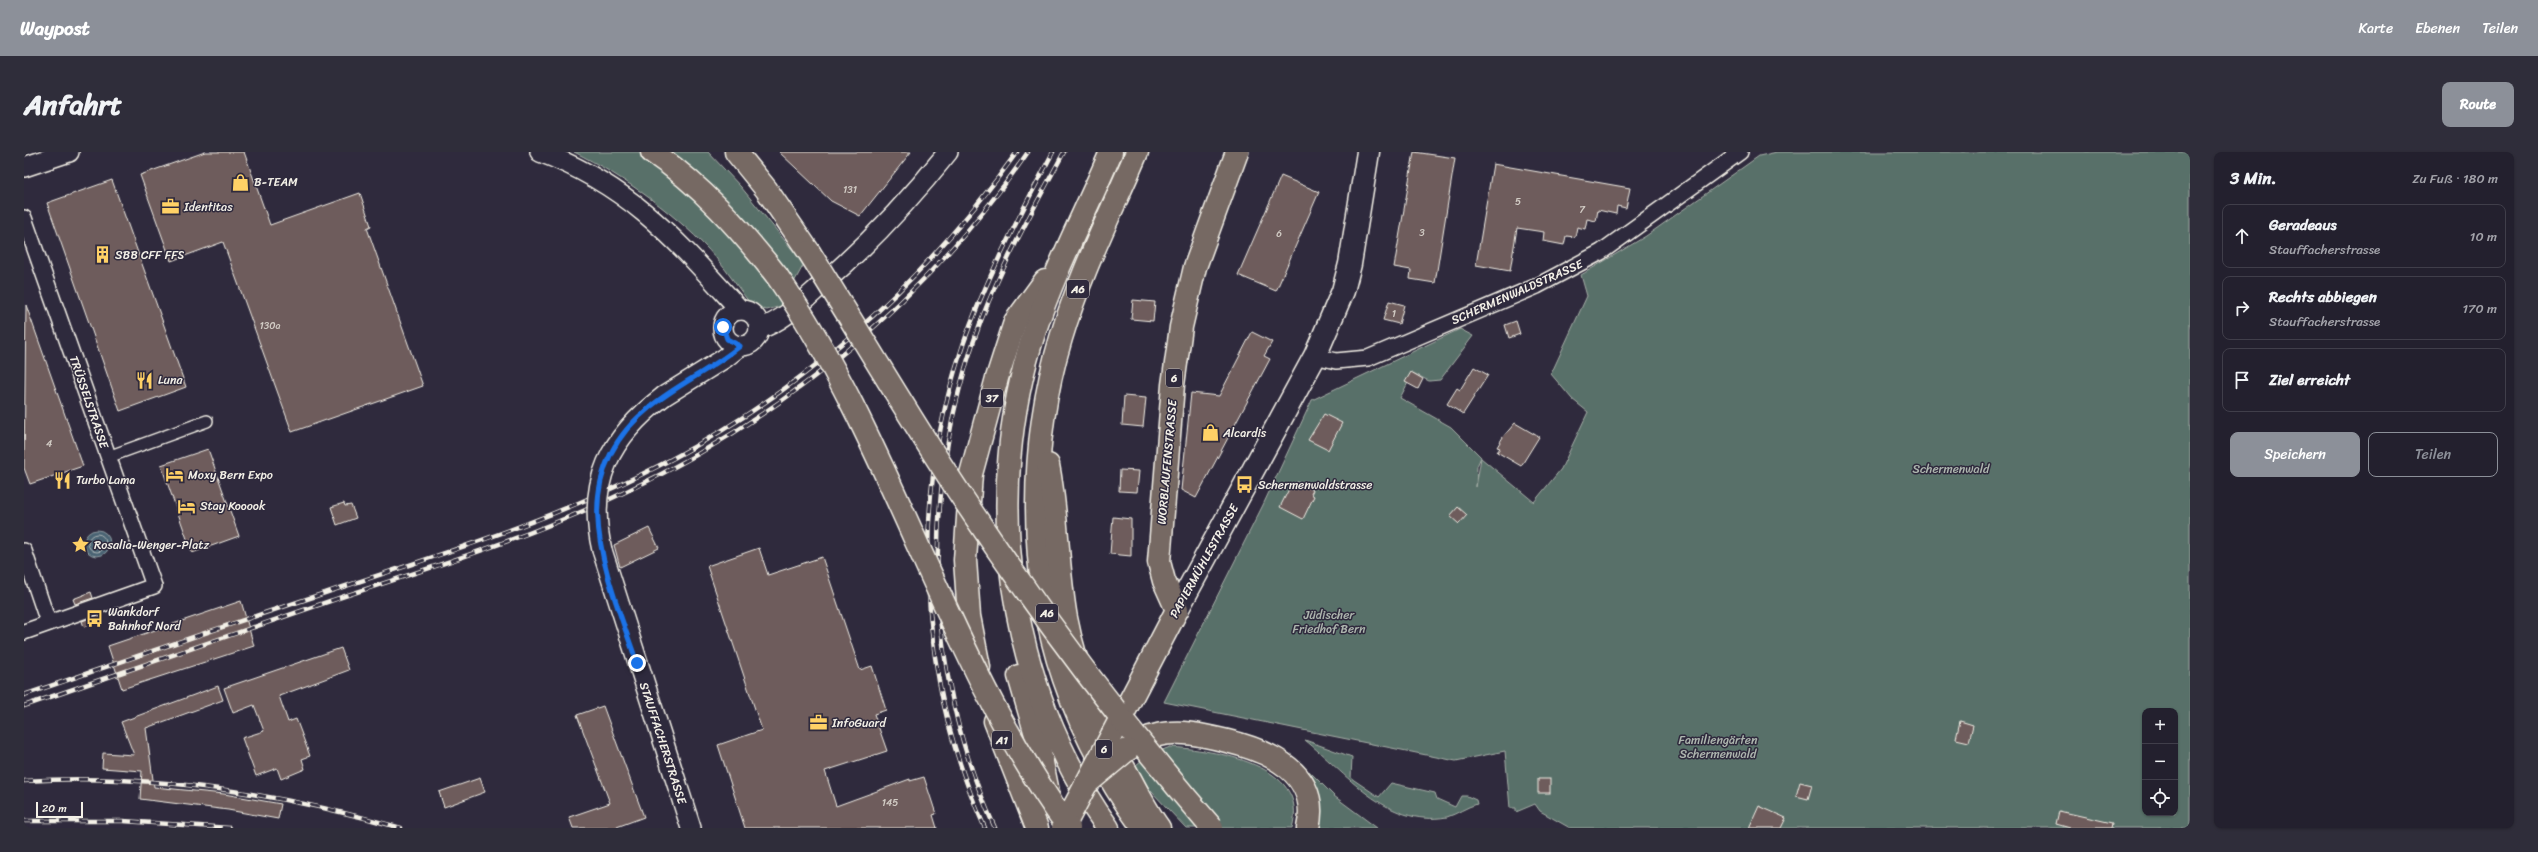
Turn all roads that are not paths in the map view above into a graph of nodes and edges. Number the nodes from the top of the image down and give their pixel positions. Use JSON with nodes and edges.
{"nodes":[{"id":1,"x":69,"y":152,"type":"edge"},
{"id":2,"x":540,"y":152,"type":"edge"},
{"id":3,"x":652,"y":152,"type":"edge"},
{"id":4,"x":736,"y":152,"type":"edge"},
{"id":5,"x":948,"y":152,"type":"edge"},
{"id":6,"x":1111,"y":152,"type":"edge"},
{"id":7,"x":1137,"y":152,"type":"edge"},
{"id":8,"x":1237,"y":152,"type":"edge"},
{"id":9,"x":1368,"y":152,"type":"edge"},
{"id":10,"x":1740,"y":152,"type":"edge"},
{"id":11,"x":24,"y":167,"type":"edge"},
{"id":12,"x":24,"y":218,"type":"edge"},
{"id":13,"x":1066,"y":253,"type":"junction"},
{"id":14,"x":740,"y":310,"type":"junction"},
{"id":15,"x":759,"y":329,"type":"junction"},
{"id":16,"x":740,"y":346,"type":"junction"},
{"id":17,"x":1315,"y":356,"type":"junction"},
{"id":18,"x":207,"y":421,"type":"dead end"},
{"id":19,"x":1041,"y":434,"type":"junction"},
{"id":20,"x":108,"y":457,"type":"junction"},
{"id":21,"x":971,"y":474,"type":"joint"},
{"id":22,"x":24,"y":551,"type":"edge"},
{"id":23,"x":1012,"y":580,"type":"junction"},
{"id":24,"x":1177,"y":610,"type":"junction"},
{"id":25,"x":48,"y":622,"type":"junction"},
{"id":26,"x":24,"y":632,"type":"edge"},
{"id":27,"x":1128,"y":774,"type":"junction"},
{"id":28,"x":1086,"y":784,"type":"junction"},
{"id":29,"x":691,"y":828,"type":"edge"},
{"id":30,"x":1037,"y":828,"type":"edge"},
{"id":31,"x":1056,"y":828,"type":"edge"},
{"id":32,"x":1063,"y":828,"type":"edge"},
{"id":33,"x":1069,"y":828,"type":"edge"},
{"id":34,"x":1108,"y":828,"type":"edge"},
{"id":35,"x":1143,"y":828,"type":"edge"},
{"id":36,"x":1160,"y":828,"type":"edge"},
{"id":37,"x":1170,"y":828,"type":"edge"},
{"id":38,"x":1212,"y":828,"type":"edge"},
{"id":39,"x":1308,"y":828,"type":"edge"}],
"edges":[{"from":1,"to":11,"type":"street"},
{"from":2,"to":14,"type":"street"},
{"from":3,"to":33,"type":"main road","bridge":true},
{"from":4,"to":38,"type":"main road","bridge":true},
{"from":5,"to":15,"type":"street","name":"STAUFFACHERSTRASSE"},
{"from":6,"to":13,"type":"main road","number":"A6"},
{"from":7,"to":19,"type":"main road","number":"A6"},
{"from":8,"to":24,"type":"main road","name":"WORBLAUFENSTRASSE","number":"6"},
{"from":9,"to":17,"type":"main road","name":"PAPIERMÜHLESTRASSE"},
{"from":10,"to":17,"type":"street","name":"SCHERMENWALDSTRASSE"},
{"from":12,"to":20,"type":"street","name":"TRÜSSELSTRASSE"},
{"from":13,"to":21,"type":"main road","number":"37"},
{"from":13,"to":23,"type":"main road","number":"A6"},
{"from":14,"to":15,"type":"street"},
{"from":14,"to":16,"type":"street"},
{"from":15,"to":16,"type":"street","name":"STAUFFACHERSTRASSE"},
{"from":16,"to":29,"type":"street","name":"STAUFFACHERSTRASSE","bridge":true},
{"from":17,"to":24,"type":"main road","name":"PAPIERMÜHLESTRASSE"},
{"from":18,"to":20,"type":"street"},
{"from":19,"to":27,"type":"main road"},
{"from":19,"to":35,"type":"main road","number":"A6"},
{"from":20,"to":25,"type":"street","name":"TRÜSSELSTRASSE"},
{"from":21,"to":30,"type":"main road","number":"A1"},
{"from":22,"to":25,"type":"street"},
{"from":23,"to":31,"type":"main road"},
{"from":23,"to":34,"type":"main road","number":"A6"},
{"from":24,"to":28,"type":"main road","name":"PAPIERMÜHLESTRASSE","number":"6","bridge":true},
{"from":25,"to":26,"type":"street"},
{"from":27,"to":36,"type":"main road"},
{"from":27,"to":37,"type":"main road"},
{"from":28,"to":32,"type":"main road","name":"PAPIERMÜHLESTRASSE","number":"6","bridge":true},
{"from":28,"to":39,"type":"main road","bridge":true}]}
